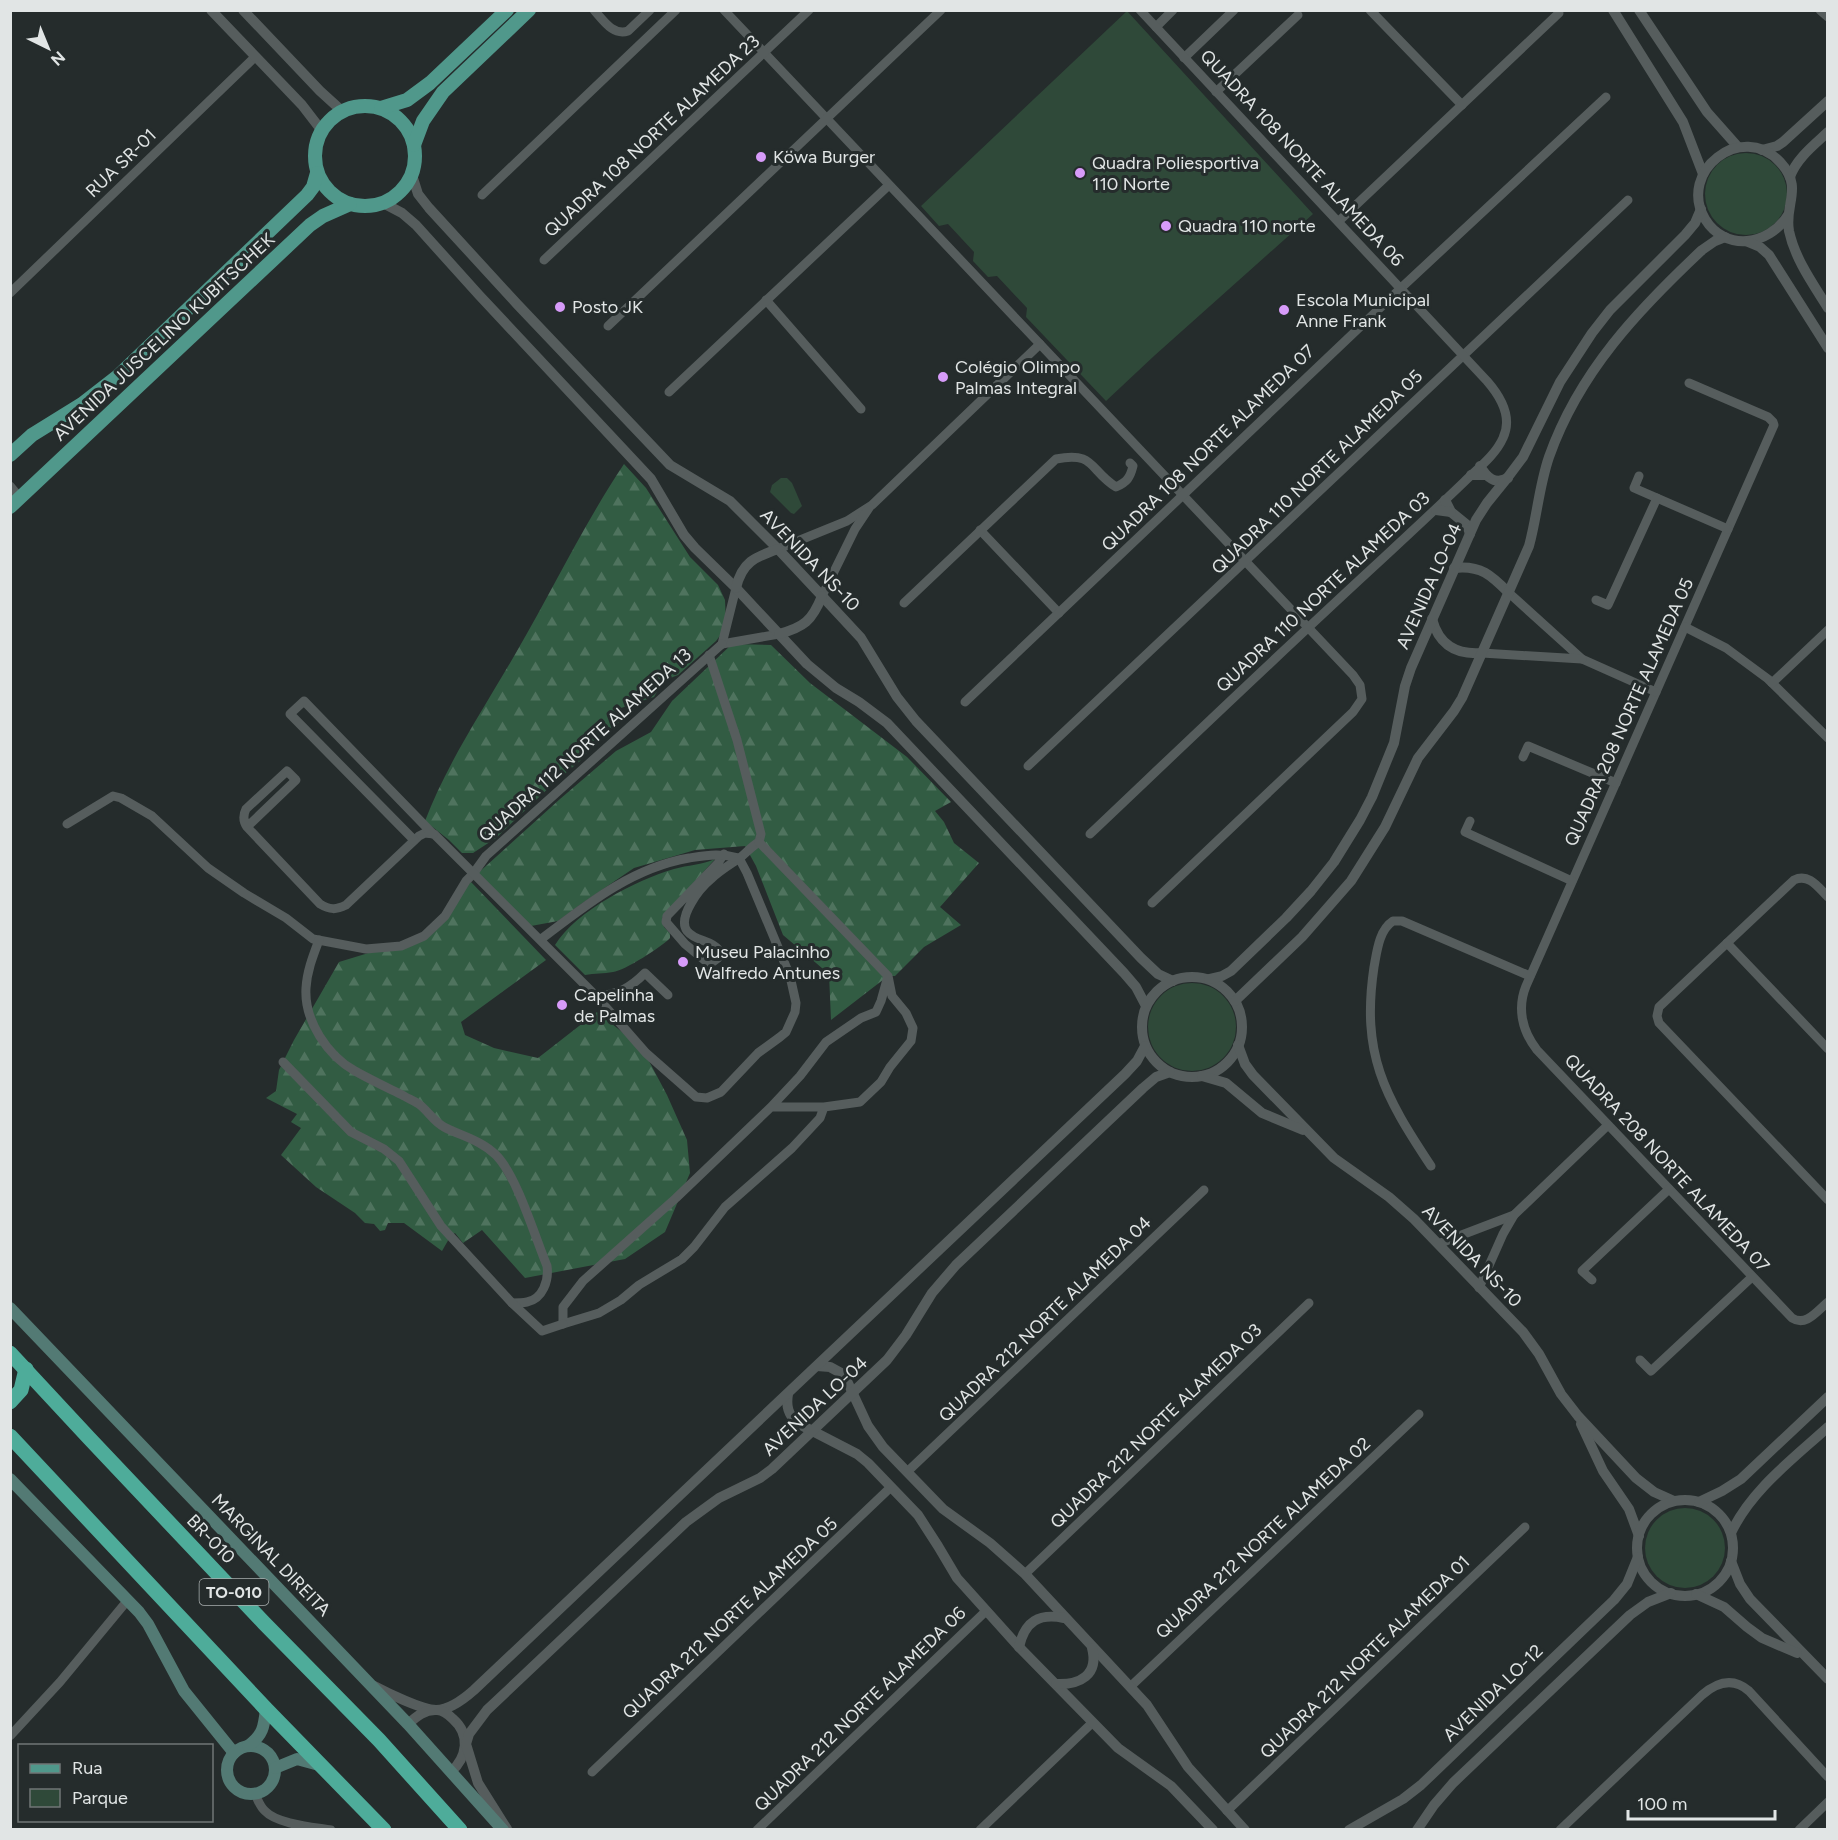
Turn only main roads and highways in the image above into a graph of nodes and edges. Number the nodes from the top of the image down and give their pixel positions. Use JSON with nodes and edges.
{"nodes":[{"id":1,"x":507,"y":10,"type":"edge"},
{"id":2,"x":529,"y":10,"type":"edge"},
{"id":3,"x":381,"y":108,"type":"junction"},
{"id":4,"x":414,"y":145,"type":"junction"},
{"id":5,"x":317,"y":173,"type":"junction"},
{"id":6,"x":350,"y":204,"type":"junction"},
{"id":7,"x":10,"y":455,"type":"edge"},
{"id":8,"x":15,"y":502,"type":"edge"},
{"id":9,"x":10,"y":1308,"type":"edge"},
{"id":10,"x":10,"y":1353,"type":"edge"},
{"id":11,"x":26,"y":1369,"type":"junction"},
{"id":12,"x":10,"y":1402,"type":"edge"},
{"id":13,"x":10,"y":1436,"type":"edge"},
{"id":14,"x":10,"y":1479,"type":"edge"},
{"id":15,"x":266,"y":1709,"type":"junction"},
{"id":16,"x":248,"y":1746,"type":"junction"},
{"id":17,"x":234,"y":1753,"type":"junction"},
{"id":18,"x":324,"y":1766,"type":"junction"},
{"id":19,"x":275,"y":1768,"type":"junction"},
{"id":20,"x":384,"y":1830,"type":"edge"},
{"id":21,"x":460,"y":1830,"type":"edge"},
{"id":22,"x":503,"y":1830,"type":"edge"}],
"edges":[{"from":1,"to":3,"type":"main road"},
{"from":2,"to":4,"type":"main road"},
{"from":3,"to":4,"type":"main road"},
{"from":3,"to":5,"type":"main road"},
{"from":4,"to":6,"type":"main road"},
{"from":5,"to":6,"type":"main road"},
{"from":5,"to":7,"type":"main road","name":"AVENIDA JUSCELINO KUBITSCHEK"},
{"from":6,"to":8,"type":"main road","name":"AVENIDA JUSCELINO KUBITSCHEK"},
{"from":9,"to":22,"type":"main road","name":"MARGINAL DIREITA"},
{"from":10,"to":11,"type":"highway","name":"BR-010","number":"TO-010"},
{"from":11,"to":12,"type":"highway"},
{"from":11,"to":21,"type":"highway","name":"BR-010","number":"TO-010"},
{"from":13,"to":15,"type":"highway","number":"TO-010"},
{"from":14,"to":17,"type":"main road"},
{"from":15,"to":16,"type":"main road"},
{"from":15,"to":18,"type":"highway","number":"TO-010"},
{"from":16,"to":17,"type":"main road"},
{"from":16,"to":19,"type":"main road"},
{"from":17,"to":19,"type":"main road"},
{"from":18,"to":19,"type":"main road"},
{"from":18,"to":20,"type":"highway","number":"TO-010"}]}
